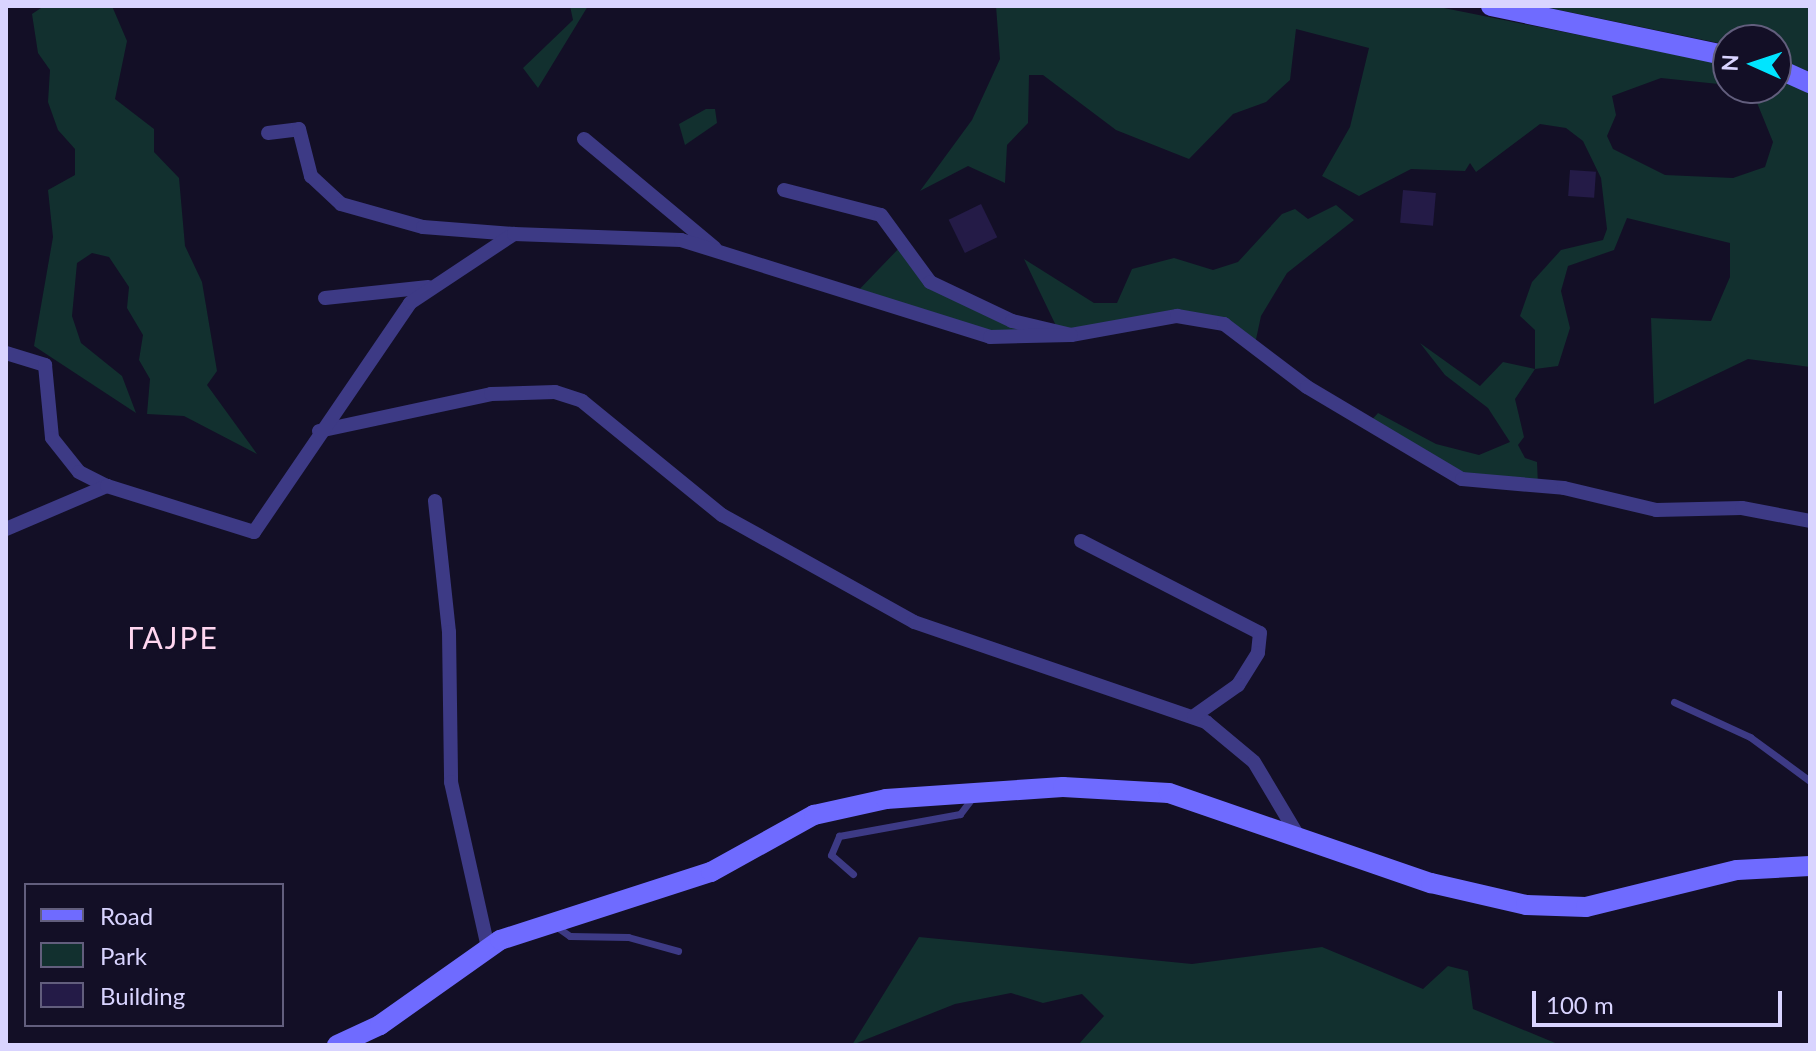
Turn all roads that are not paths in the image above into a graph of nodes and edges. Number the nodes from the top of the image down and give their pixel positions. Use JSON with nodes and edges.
{"nodes":[{"id":1,"x":1491,"y":6,"type":"edge"},
{"id":2,"x":1712,"y":53,"type":"edge"},
{"id":3,"x":268,"y":133,"type":"dead end"},
{"id":4,"x":584,"y":139,"type":"dead end"},
{"id":5,"x":784,"y":190,"type":"dead end"},
{"id":6,"x":514,"y":234,"type":"junction"},
{"id":7,"x":721,"y":254,"type":"junction"},
{"id":8,"x":430,"y":287,"type":"junction"},
{"id":9,"x":325,"y":298,"type":"dead end"},
{"id":10,"x":1071,"y":335,"type":"junction"},
{"id":11,"x":6,"y":353,"type":"edge"},
{"id":12,"x":319,"y":431,"type":"junction"},
{"id":13,"x":107,"y":486,"type":"junction"},
{"id":14,"x":435,"y":501,"type":"dead end"},
{"id":15,"x":1810,"y":521,"type":"edge"},
{"id":16,"x":6,"y":529,"type":"edge"},
{"id":17,"x":1081,"y":541,"type":"dead end"},
{"id":18,"x":1674,"y":702,"type":"dead end"},
{"id":19,"x":1194,"y":716,"type":"junction"},
{"id":20,"x":1810,"y":781,"type":"edge"},
{"id":21,"x":976,"y":792,"type":"junction"},
{"id":22,"x":1297,"y":834,"type":"junction"},
{"id":23,"x":1810,"y":866,"type":"edge"},
{"id":24,"x":853,"y":874,"type":"dead end"},
{"id":25,"x":552,"y":922,"type":"junction"},
{"id":26,"x":488,"y":947,"type":"junction"},
{"id":27,"x":678,"y":951,"type":"dead end"},
{"id":28,"x":337,"y":1045,"type":"edge"}],
"edges":[{"from":1,"to":2,"type":"main road"},
{"from":3,"to":6,"type":"street"},
{"from":4,"to":7,"type":"street"},
{"from":5,"to":10,"type":"street"},
{"from":6,"to":7,"type":"street"},
{"from":6,"to":8,"type":"street"},
{"from":7,"to":10,"type":"street"},
{"from":8,"to":9,"type":"street"},
{"from":8,"to":12,"type":"street"},
{"from":10,"to":15,"type":"street"},
{"from":11,"to":13,"type":"street"},
{"from":12,"to":13,"type":"street"},
{"from":12,"to":19,"type":"street"},
{"from":13,"to":16,"type":"street"},
{"from":14,"to":26,"type":"street"},
{"from":17,"to":19,"type":"street"},
{"from":18,"to":20,"type":"lane"},
{"from":19,"to":22,"type":"street"},
{"from":21,"to":22,"type":"main road"},
{"from":21,"to":24,"type":"lane"},
{"from":21,"to":25,"type":"main road"},
{"from":22,"to":23,"type":"main road"},
{"from":25,"to":26,"type":"main road"},
{"from":25,"to":27,"type":"lane"},
{"from":26,"to":28,"type":"main road"}]}
